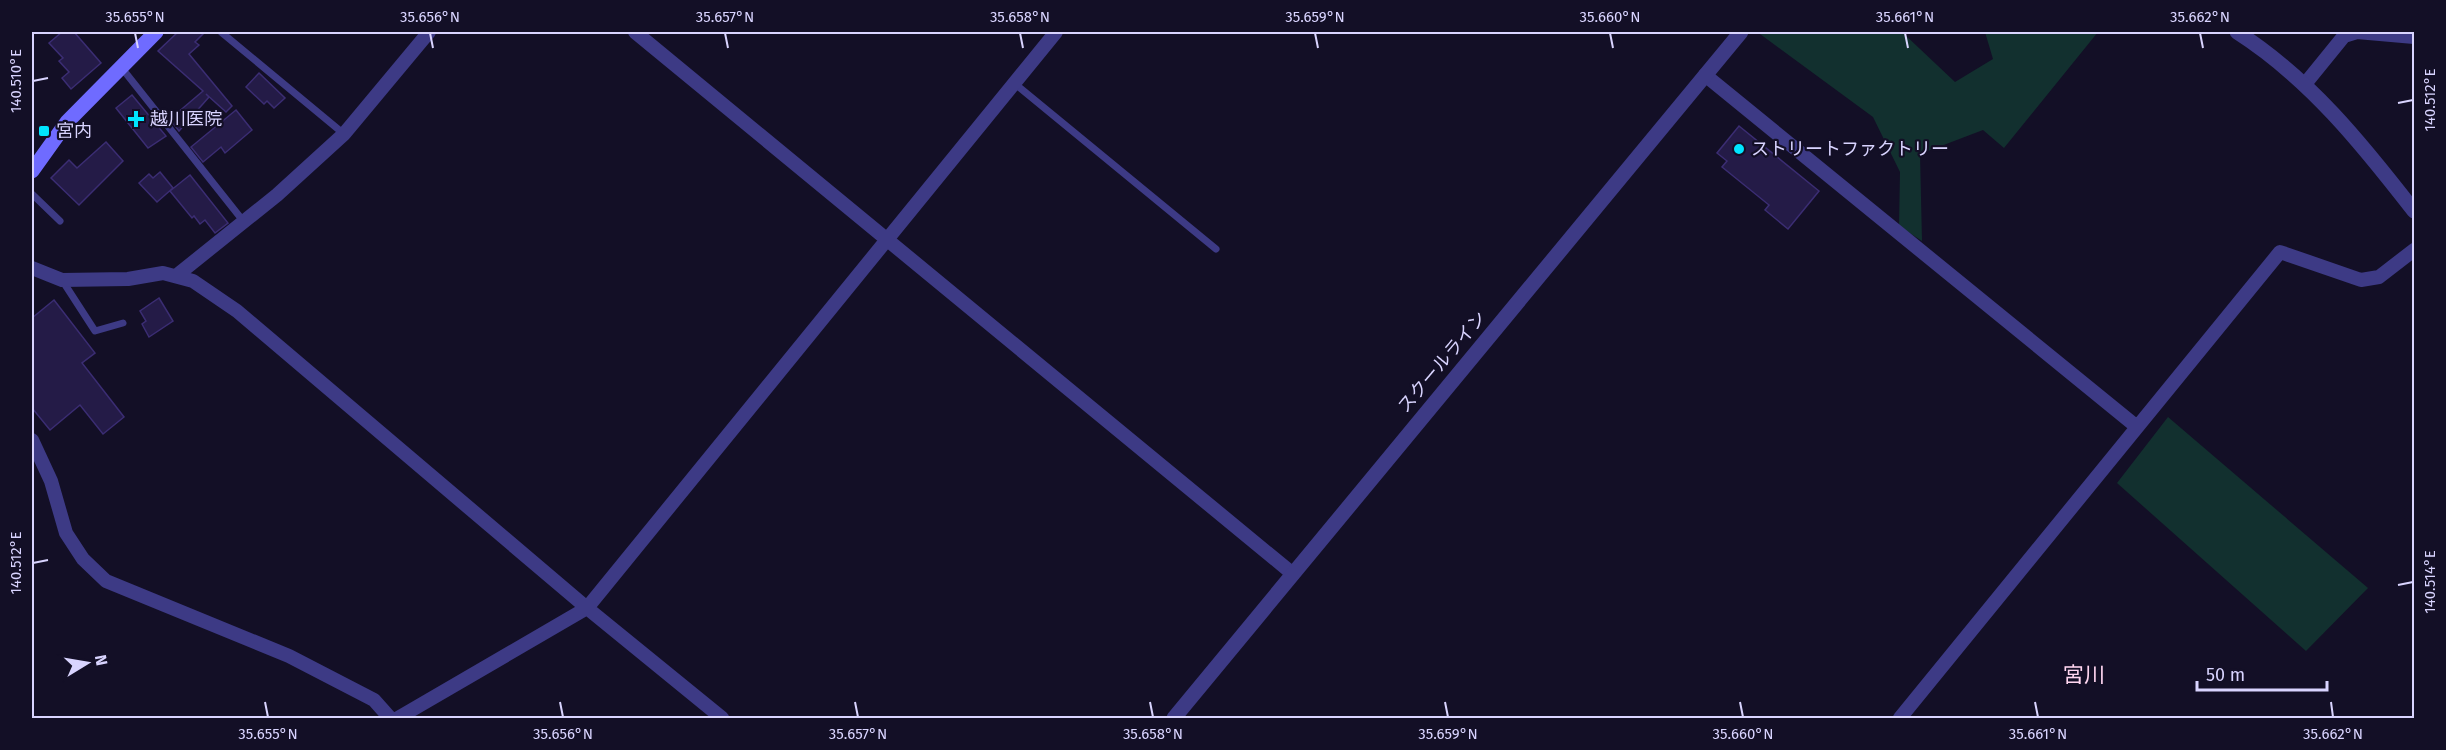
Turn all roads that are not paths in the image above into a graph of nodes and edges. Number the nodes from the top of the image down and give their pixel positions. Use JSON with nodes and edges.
{"nodes":[{"id":1,"x":156,"y":32,"type":"edge"},
{"id":2,"x":221,"y":32,"type":"edge"},
{"id":3,"x":429,"y":32,"type":"edge"},
{"id":4,"x":635,"y":32,"type":"edge"},
{"id":5,"x":1056,"y":32,"type":"edge"},
{"id":6,"x":1741,"y":32,"type":"edge"},
{"id":7,"x":2237,"y":32,"type":"edge"},
{"id":8,"x":2342,"y":34,"type":"edge"},
{"id":9,"x":2415,"y":37,"type":"edge"},
{"id":10,"x":121,"y":67,"type":"junction"},
{"id":11,"x":1705,"y":75,"type":"junction"},
{"id":12,"x":1014,"y":83,"type":"junction"},
{"id":13,"x":2305,"y":84,"type":"junction"},
{"id":14,"x":344,"y":134,"type":"junction"},
{"id":15,"x":32,"y":171,"type":"edge"},
{"id":16,"x":32,"y":194,"type":"edge"},
{"id":17,"x":2415,"y":211,"type":"edge"},
{"id":18,"x":60,"y":221,"type":"dead end"},
{"id":19,"x":244,"y":222,"type":"junction"},
{"id":20,"x":888,"y":238,"type":"junction"},
{"id":21,"x":1216,"y":249,"type":"dead end"},
{"id":22,"x":2415,"y":250,"type":"edge"},
{"id":23,"x":32,"y":268,"type":"edge"},
{"id":24,"x":176,"y":276,"type":"junction"},
{"id":25,"x":62,"y":280,"type":"junction"},
{"id":26,"x":123,"y":323,"type":"dead end"},
{"id":27,"x":2138,"y":427,"type":"junction"},
{"id":28,"x":32,"y":440,"type":"edge"},
{"id":29,"x":1293,"y":574,"type":"junction"},
{"id":30,"x":587,"y":608,"type":"junction"},
{"id":31,"x":390,"y":718,"type":"edge"},
{"id":32,"x":398,"y":718,"type":"edge"},
{"id":33,"x":723,"y":718,"type":"edge"},
{"id":34,"x":1174,"y":718,"type":"edge"},
{"id":35,"x":1900,"y":718,"type":"edge"}],
"edges":[{"from":1,"to":10,"type":"main road"},
{"from":2,"to":14,"type":"lane"},
{"from":3,"to":14,"type":"street"},
{"from":4,"to":20,"type":"street"},
{"from":5,"to":12,"type":"street"},
{"from":6,"to":11,"type":"street","name":"スクールライン"},
{"from":7,"to":13,"type":"street"},
{"from":8,"to":9,"type":"street"},
{"from":8,"to":13,"type":"street"},
{"from":10,"to":15,"type":"main road"},
{"from":10,"to":19,"type":"lane"},
{"from":11,"to":27,"type":"street"},
{"from":11,"to":29,"type":"street","name":"スクールライン"},
{"from":12,"to":20,"type":"street"},
{"from":12,"to":21,"type":"lane"},
{"from":13,"to":17,"type":"street"},
{"from":14,"to":19,"type":"street"},
{"from":16,"to":18,"type":"lane"},
{"from":19,"to":24,"type":"street"},
{"from":20,"to":29,"type":"street"},
{"from":20,"to":30,"type":"street"},
{"from":22,"to":27,"type":"street"},
{"from":23,"to":25,"type":"street"},
{"from":24,"to":25,"type":"street"},
{"from":24,"to":30,"type":"street"},
{"from":25,"to":26,"type":"lane"},
{"from":27,"to":35,"type":"street"},
{"from":28,"to":31,"type":"street"},
{"from":29,"to":34,"type":"street","name":"スクールライン"},
{"from":30,"to":32,"type":"street"},
{"from":30,"to":33,"type":"street"}]}
